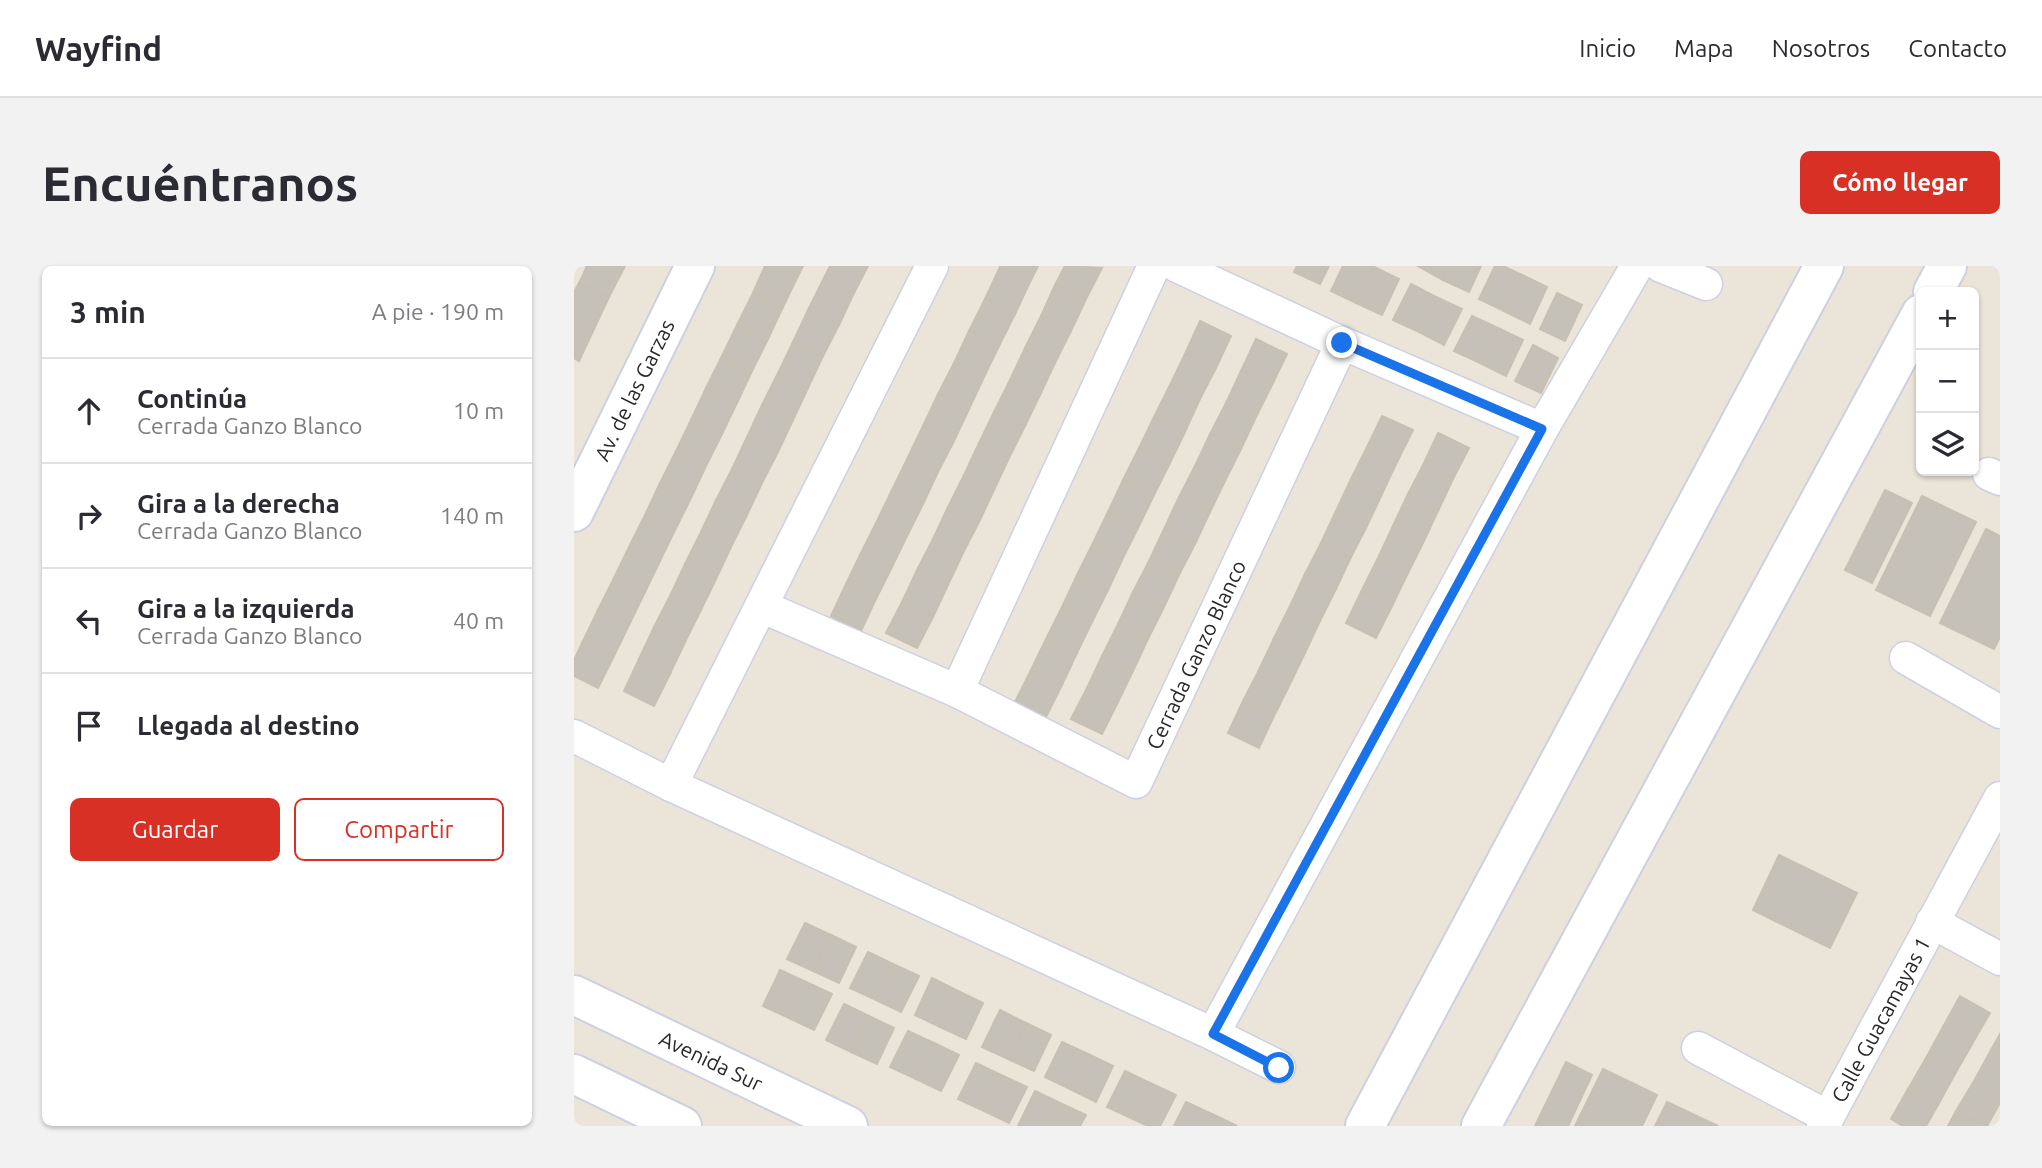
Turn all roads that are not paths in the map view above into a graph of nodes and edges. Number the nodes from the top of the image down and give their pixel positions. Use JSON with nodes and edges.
{"nodes":[{"id":1,"x":695,"y":266,"type":"edge"},
{"id":2,"x":932,"y":266,"type":"edge"},
{"id":3,"x":1154,"y":266,"type":"edge"},
{"id":4,"x":1177,"y":266,"type":"edge"},
{"id":5,"x":1637,"y":266,"type":"edge"},
{"id":6,"x":1661,"y":266,"type":"edge"},
{"id":7,"x":1824,"y":266,"type":"edge"},
{"id":8,"x":1947,"y":266,"type":"edge"},
{"id":9,"x":1706,"y":284,"type":"dead end"},
{"id":10,"x":1936,"y":287,"type":"edge"},
{"id":11,"x":1916,"y":323,"type":"edge"},
{"id":12,"x":1342,"y":343,"type":"junction"},
{"id":13,"x":1542,"y":429,"type":"junction"},
{"id":14,"x":574,"y":512,"type":"edge"},
{"id":15,"x":763,"y":607,"type":"junction"},
{"id":16,"x":1906,"y":658,"type":"dead end"},
{"id":17,"x":957,"y":691,"type":"junction"},
{"id":18,"x":2000,"y":712,"type":"edge"},
{"id":19,"x":574,"y":736,"type":"edge"},
{"id":20,"x":671,"y":785,"type":"junction"},
{"id":21,"x":2000,"y":798,"type":"edge"},
{"id":22,"x":1932,"y":922,"type":"junction"},
{"id":23,"x":2000,"y":959,"type":"edge"},
{"id":24,"x":576,"y":1000,"type":"edge"},
{"id":25,"x":1213,"y":1034,"type":"junction"},
{"id":26,"x":1698,"y":1048,"type":"dead end"},
{"id":27,"x":1279,"y":1068,"type":"dead end"},
{"id":28,"x":574,"y":1074,"type":"edge"},
{"id":29,"x":1826,"y":1122,"type":"edge"},
{"id":30,"x":682,"y":1126,"type":"edge"},
{"id":31,"x":848,"y":1126,"type":"edge"},
{"id":32,"x":1365,"y":1126,"type":"edge"},
{"id":33,"x":1481,"y":1126,"type":"edge"}],
"edges":[{"from":1,"to":14,"type":"main road","name":"Av. de las Garzas"},
{"from":2,"to":15,"type":"street"},
{"from":3,"to":17,"type":"street"},
{"from":4,"to":12,"type":"street"},
{"from":5,"to":13,"type":"street"},
{"from":6,"to":9,"type":"street"},
{"from":7,"to":32,"type":"main road"},
{"from":8,"to":10,"type":"main road"},
{"from":11,"to":33,"type":"main road"},
{"from":12,"to":13,"type":"street"},
{"from":12,"to":17,"type":"street","name":"Cerrada Ganzo Blanco"},
{"from":13,"to":25,"type":"street"},
{"from":15,"to":17,"type":"street","name":"Cerrada Ganzo Blanco"},
{"from":15,"to":20,"type":"street"},
{"from":16,"to":18,"type":"street"},
{"from":19,"to":20,"type":"street"},
{"from":20,"to":25,"type":"street"},
{"from":21,"to":22,"type":"street","name":"Calle Guacamayas 1"},
{"from":22,"to":23,"type":"street","name":"Calle Guacamayas 1"},
{"from":22,"to":29,"type":"street","name":"Calle Guacamayas 1"},
{"from":24,"to":31,"type":"main road","name":"Avenida Sur"},
{"from":25,"to":27,"type":"street"},
{"from":26,"to":29,"type":"street","name":"Calle Guacamayas 1"},
{"from":28,"to":30,"type":"main road"}]}
